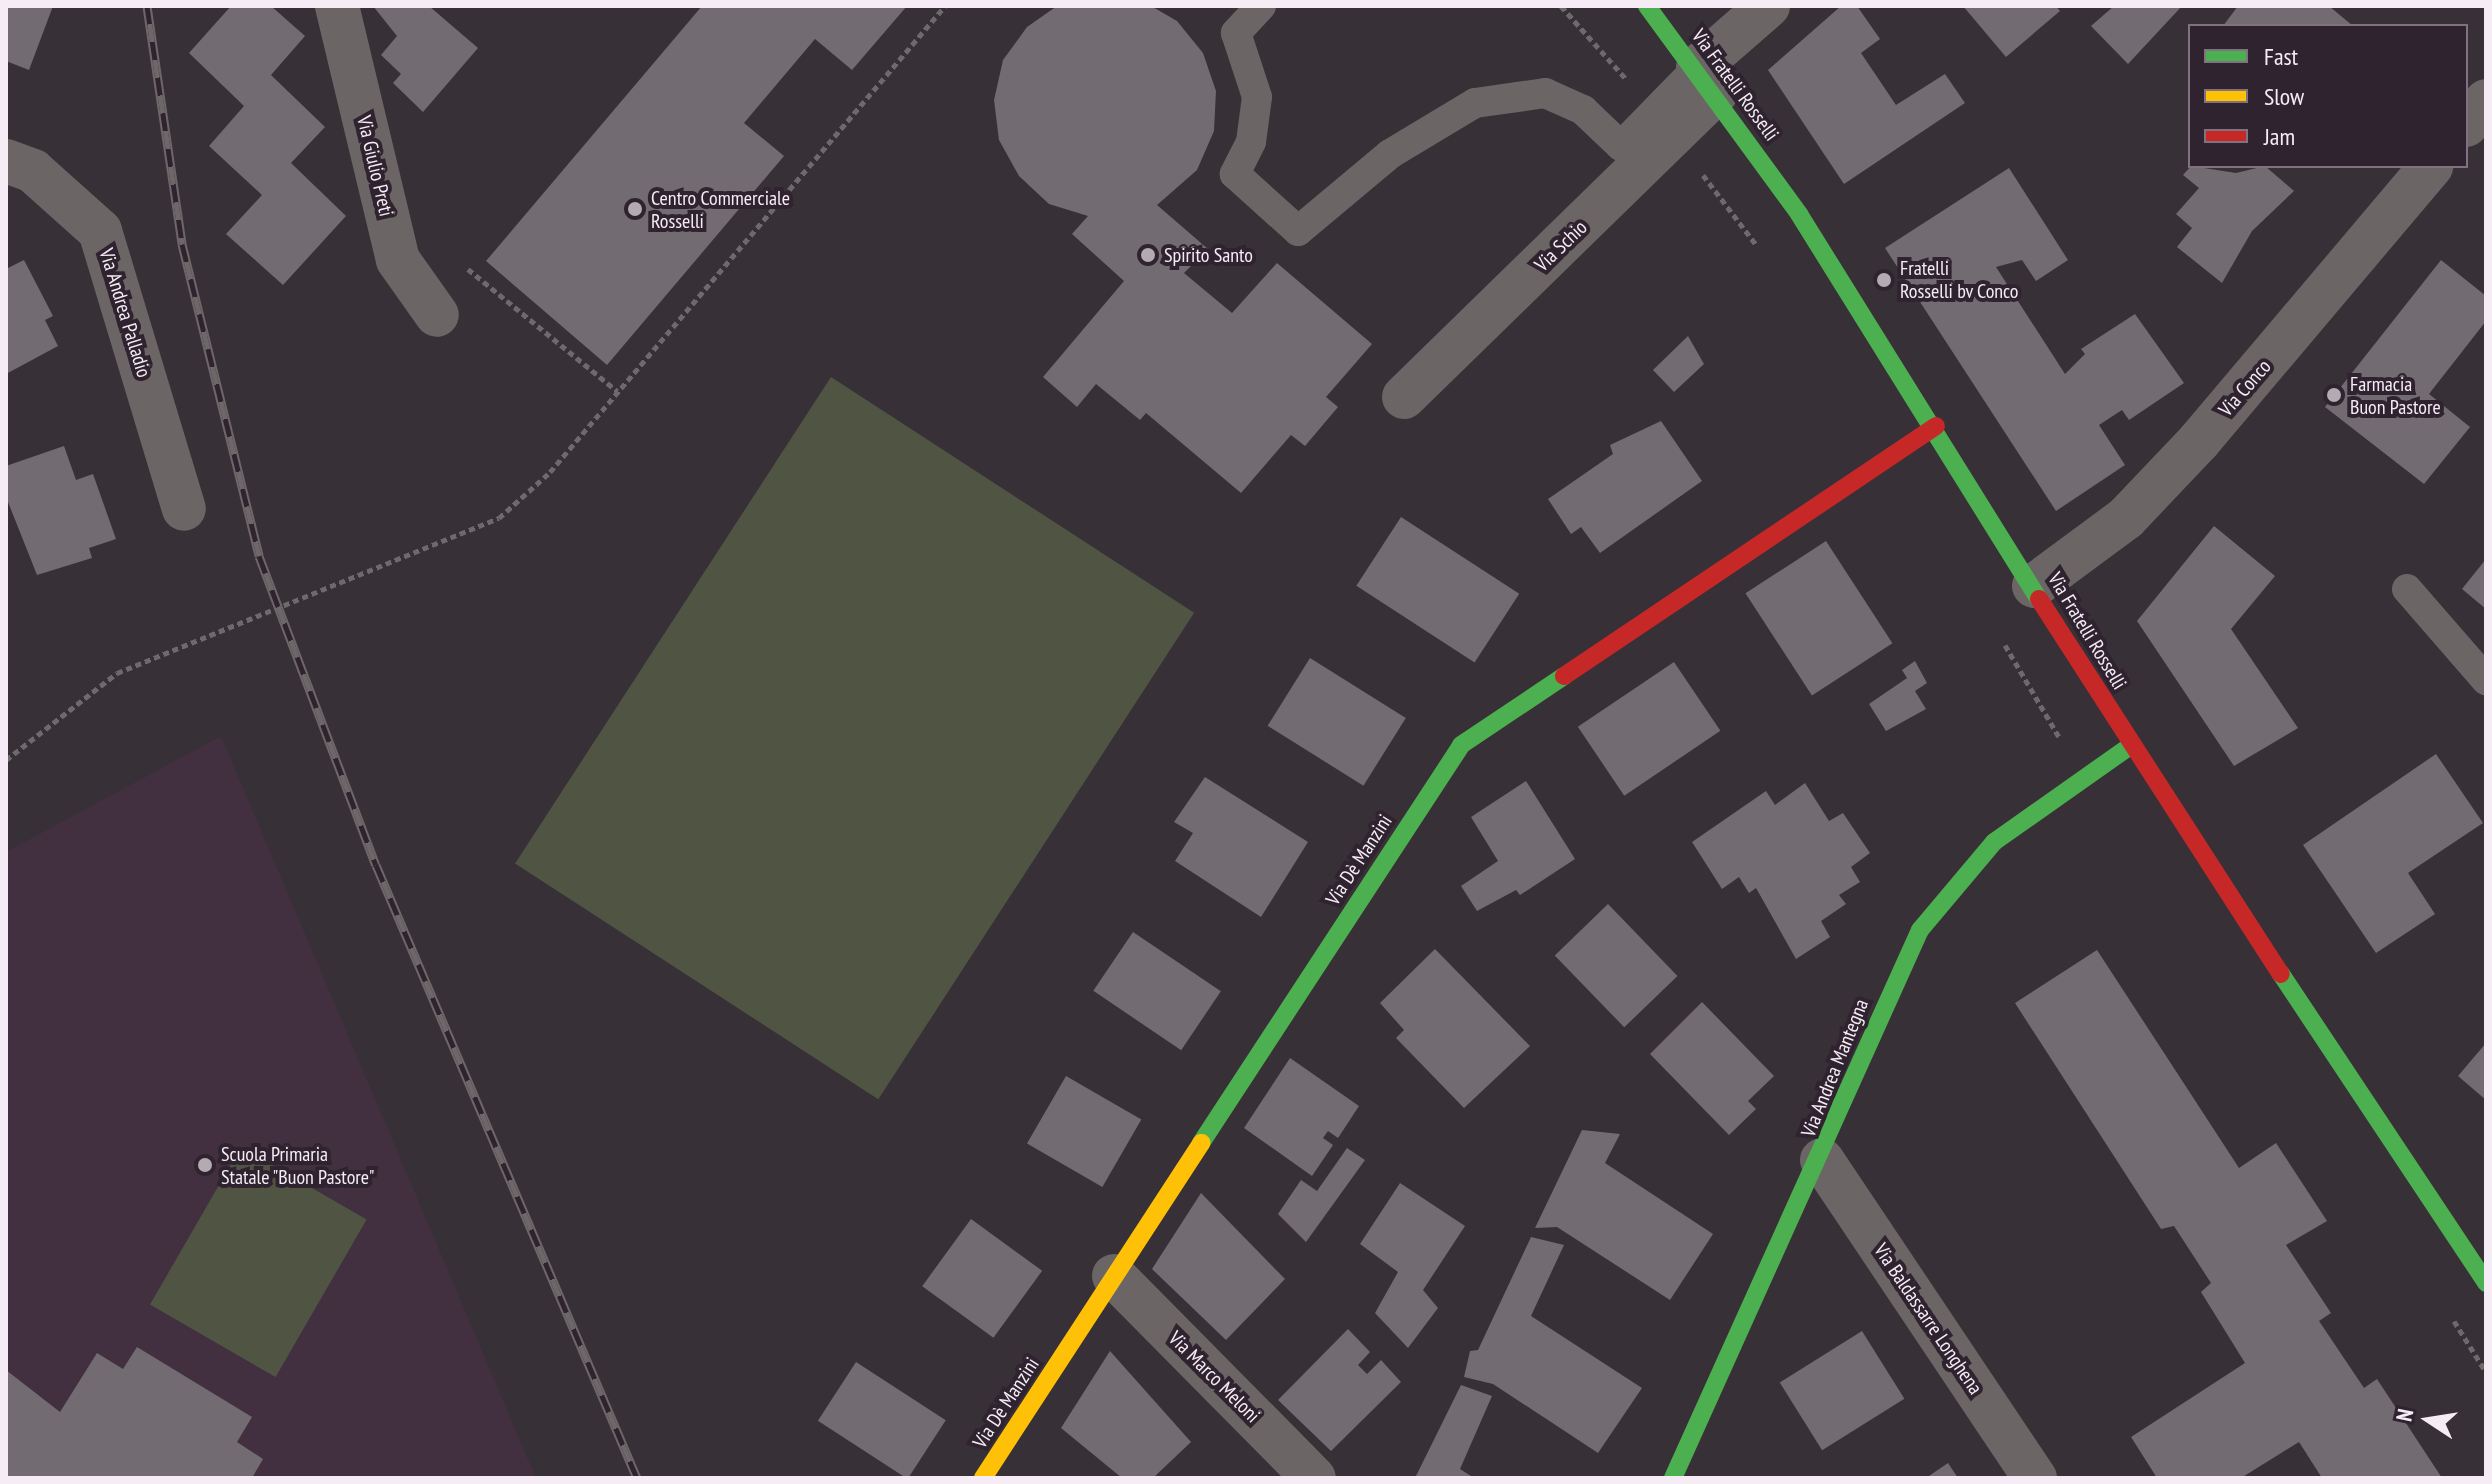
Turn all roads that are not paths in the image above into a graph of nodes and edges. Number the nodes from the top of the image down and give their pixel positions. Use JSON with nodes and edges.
{"nodes":[{"id":1,"x":337,"y":6,"type":"edge"},
{"id":2,"x":1261,"y":6,"type":"edge"},
{"id":3,"x":1647,"y":6,"type":"edge"},
{"id":4,"x":1768,"y":6,"type":"edge"},
{"id":5,"x":1707,"y":80,"type":"junction"},
{"id":6,"x":2486,"y":101,"type":"edge"},
{"id":7,"x":2468,"y":123,"type":"edge"},
{"id":8,"x":6,"y":161,"type":"edge"},
{"id":9,"x":2429,"y":168,"type":"edge"},
{"id":10,"x":437,"y":315,"type":"dead end"},
{"id":11,"x":1404,"y":397,"type":"dead end"},
{"id":12,"x":1936,"y":426,"type":"junction"},
{"id":13,"x":184,"y":509,"type":"dead end"},
{"id":14,"x":2034,"y":586,"type":"junction"},
{"id":15,"x":2407,"y":589,"type":"dead end"},
{"id":16,"x":2486,"y":680,"type":"edge"},
{"id":17,"x":2130,"y":746,"type":"junction"},
{"id":18,"x":1822,"y":1160,"type":"junction"},
{"id":19,"x":1114,"y":1276,"type":"junction"},
{"id":20,"x":2486,"y":1283,"type":"edge"},
{"id":21,"x":983,"y":1478,"type":"edge"},
{"id":22,"x":1314,"y":1478,"type":"edge"},
{"id":23,"x":1673,"y":1478,"type":"edge"},
{"id":24,"x":2035,"y":1478,"type":"edge"}],
"edges":[{"from":1,"to":10,"type":"street","name":"Via Giulio Preti"},
{"from":2,"to":5,"type":"lane"},
{"from":3,"to":5,"type":"street","name":"Via Fratelli Rosselli"},
{"from":4,"to":5,"type":"street","name":"Via Schio"},
{"from":5,"to":11,"type":"street","name":"Via Schio"},
{"from":5,"to":12,"type":"street","name":"Via Fratelli Rosselli"},
{"from":6,"to":7,"type":"street"},
{"from":8,"to":13,"type":"street","name":"Via Andrea Palladio"},
{"from":9,"to":14,"type":"street","name":"Via Conco"},
{"from":12,"to":14,"type":"street","name":"Via Fratelli Rosselli"},
{"from":12,"to":19,"type":"street","name":"Via Dè Manzini"},
{"from":14,"to":17,"type":"street","name":"Via Fratelli Rosselli"},
{"from":15,"to":16,"type":"lane"},
{"from":17,"to":18,"type":"street","name":"Via Andrea Mantegna"},
{"from":17,"to":20,"type":"street","name":"Via Fratelli Rosselli"},
{"from":18,"to":23,"type":"street","name":"Via Andrea Mantegna"},
{"from":18,"to":24,"type":"street","name":"Via Baldassarre Longhena"},
{"from":19,"to":21,"type":"street","name":"Via Dè Manzini"},
{"from":19,"to":22,"type":"street","name":"Via Marco Meloni"}]}
